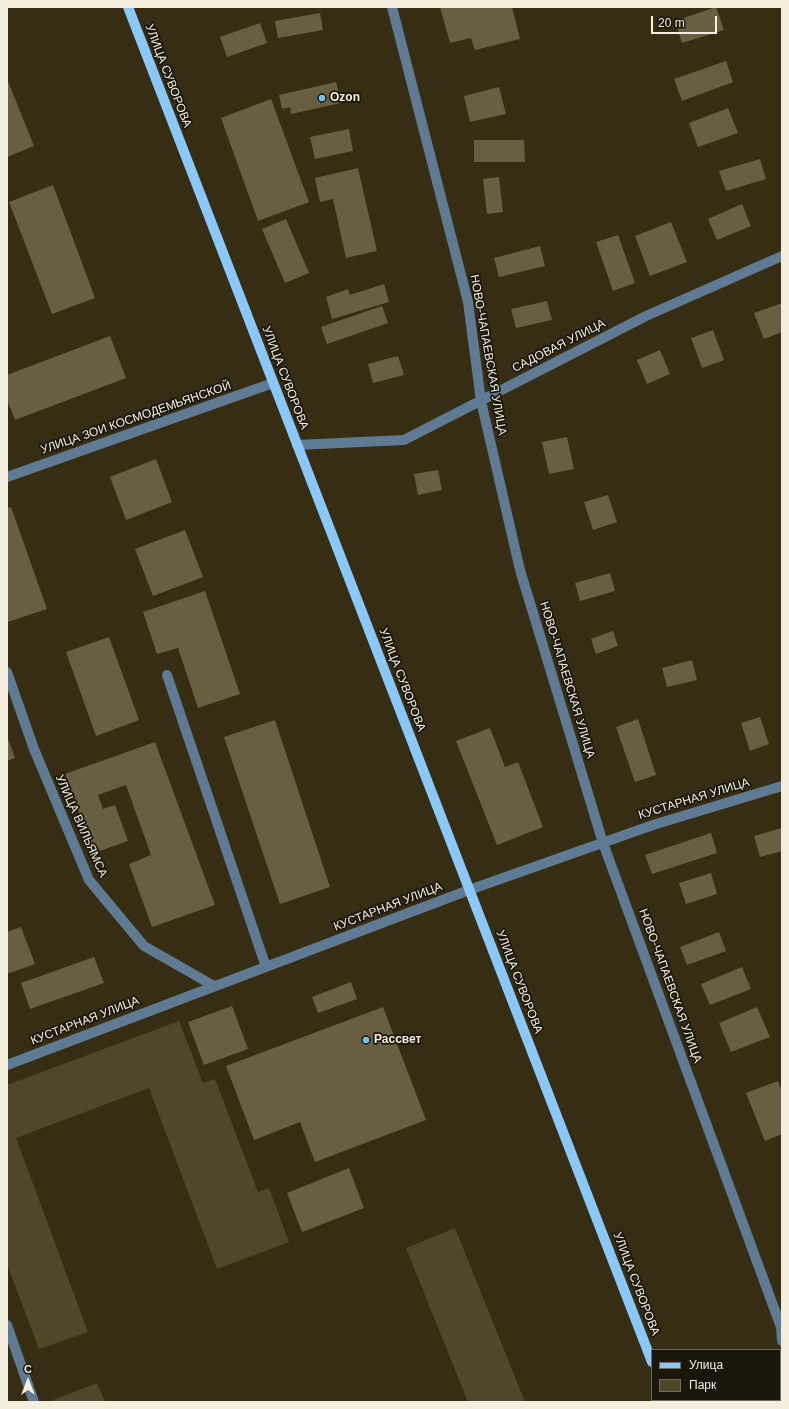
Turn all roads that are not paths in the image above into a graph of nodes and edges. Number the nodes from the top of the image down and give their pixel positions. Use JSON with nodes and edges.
{"nodes":[{"id":1,"x":128,"y":7,"type":"edge"},
{"id":2,"x":392,"y":7,"type":"edge"},
{"id":3,"x":782,"y":256,"type":"edge"},
{"id":4,"x":274,"y":384,"type":"junction"},
{"id":5,"x":481,"y":401,"type":"junction"},
{"id":6,"x":297,"y":445,"type":"junction"},
{"id":7,"x":7,"y":477,"type":"edge"},
{"id":8,"x":7,"y":672,"type":"edge"},
{"id":9,"x":167,"y":675,"type":"dead end"},
{"id":10,"x":782,"y":786,"type":"edge"},
{"id":11,"x":603,"y":843,"type":"junction"},
{"id":12,"x":470,"y":890,"type":"junction"},
{"id":13,"x":266,"y":967,"type":"junction"},
{"id":14,"x":214,"y":986,"type":"junction"},
{"id":15,"x":7,"y":1065,"type":"edge"},
{"id":16,"x":7,"y":1325,"type":"edge"},
{"id":17,"x":782,"y":1341,"type":"edge"},
{"id":18,"x":651,"y":1359,"type":"edge"},
{"id":19,"x":34,"y":1402,"type":"edge"}],
"edges":[{"from":1,"to":4,"type":"main road","name":"УЛИЦА СУВОРОВА"},
{"from":2,"to":5,"type":"street","name":"НОВО-ЧАПАЕВСКАЯ УЛИЦА"},
{"from":3,"to":5,"type":"street","name":"САДОВАЯ УЛИЦА"},
{"from":4,"to":6,"type":"main road","name":"УЛИЦА СУВОРОВА"},
{"from":4,"to":7,"type":"street","name":"УЛИЦА ЗОИ КОСМОДЕМЬЯНСКОЙ"},
{"from":5,"to":6,"type":"street","name":"САДОВАЯ УЛИЦА"},
{"from":5,"to":11,"type":"street","name":"НОВО-ЧАПАЕВСКАЯ УЛИЦА"},
{"from":6,"to":12,"type":"main road","name":"УЛИЦА СУВОРОВА"},
{"from":8,"to":14,"type":"street","name":"УЛИЦА ВИЛЬЯМСА"},
{"from":9,"to":13,"type":"street"},
{"from":10,"to":11,"type":"street","name":"КУСТАРНАЯ УЛИЦА"},
{"from":11,"to":12,"type":"street","name":"КУСТАРНАЯ УЛИЦА"},
{"from":11,"to":17,"type":"street","name":"НОВО-ЧАПАЕВСКАЯ УЛИЦА"},
{"from":12,"to":13,"type":"street","name":"КУСТАРНАЯ УЛИЦА"},
{"from":12,"to":18,"type":"main road","name":"УЛИЦА СУВОРОВА"},
{"from":13,"to":14,"type":"street","name":"КУСТАРНАЯ УЛИЦА"},
{"from":14,"to":15,"type":"street","name":"КУСТАРНАЯ УЛИЦА"},
{"from":16,"to":19,"type":"street"}]}
